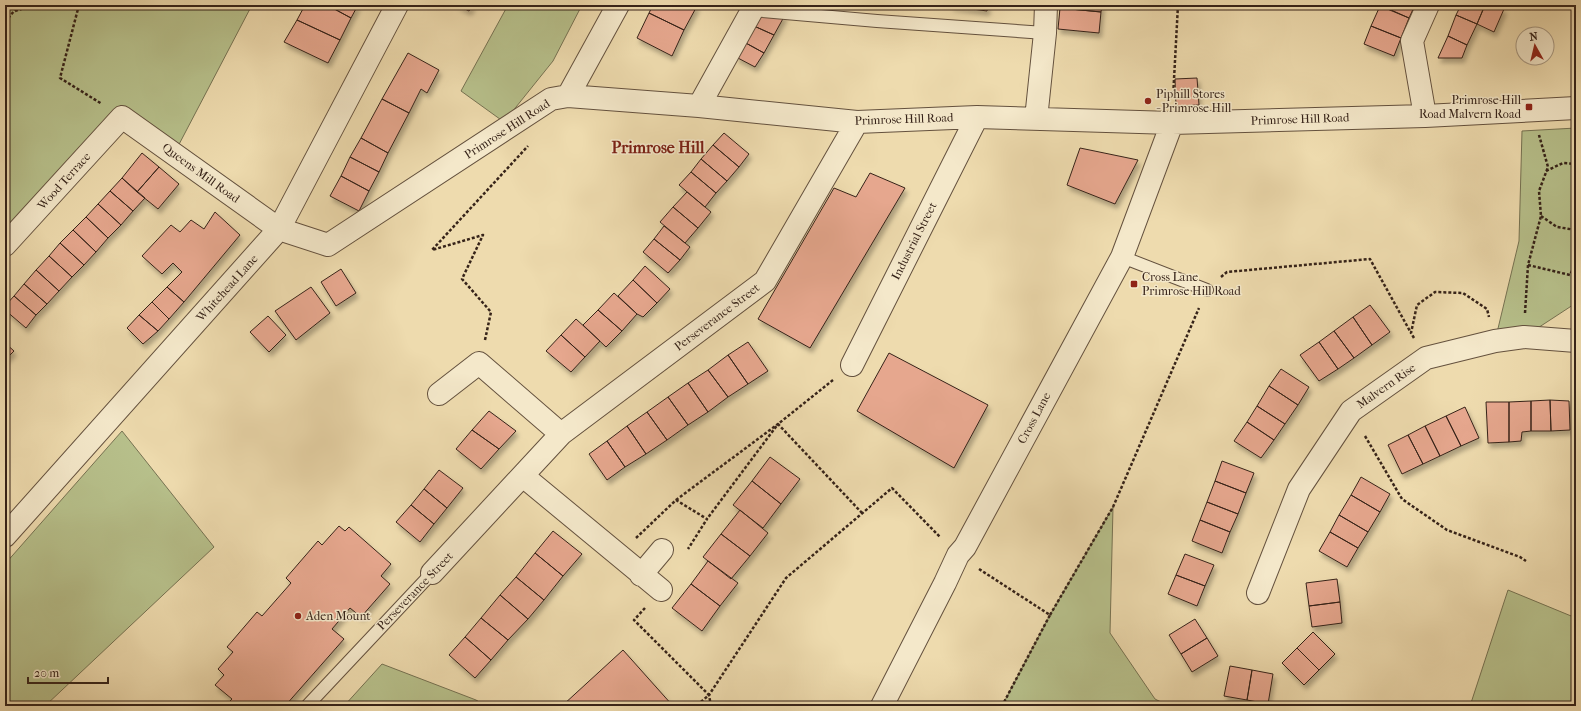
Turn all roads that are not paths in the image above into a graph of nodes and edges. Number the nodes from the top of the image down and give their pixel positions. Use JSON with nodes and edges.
{"nodes":[{"id":1,"x":397,"y":5,"type":"edge"},
{"id":2,"x":618,"y":5,"type":"edge"},
{"id":3,"x":1046,"y":5,"type":"edge"},
{"id":4,"x":1428,"y":5,"type":"edge"},
{"id":5,"x":754,"y":7,"type":"edge"},
{"id":6,"x":1045,"y":33,"type":"junction"},
{"id":7,"x":568,"y":96,"type":"junction"},
{"id":8,"x":699,"y":106,"type":"junction"},
{"id":9,"x":1576,"y":108,"type":"edge"},
{"id":10,"x":1425,"y":116,"type":"junction"},
{"id":11,"x":122,"y":117,"type":"joint"},
{"id":12,"x":977,"y":117,"type":"junction"},
{"id":13,"x":1036,"y":119,"type":"junction"},
{"id":14,"x":857,"y":122,"type":"junction"},
{"id":15,"x":1172,"y":123,"type":"junction"},
{"id":16,"x":279,"y":229,"type":"junction"},
{"id":17,"x":5,"y":245,"type":"edge"},
{"id":18,"x":1122,"y":257,"type":"junction"},
{"id":19,"x":1207,"y":290,"type":"road end"},
{"id":20,"x":1576,"y":342,"type":"edge"},
{"id":21,"x":852,"y":365,"type":"road end"},
{"id":22,"x":439,"y":394,"type":"dead end"},
{"id":23,"x":561,"y":434,"type":"junction"},
{"id":24,"x":523,"y":476,"type":"junction"},
{"id":25,"x":5,"y":536,"type":"edge"},
{"id":26,"x":662,"y":550,"type":"dead end"},
{"id":27,"x":432,"y":574,"type":"joint"},
{"id":28,"x":641,"y":575,"type":"junction"},
{"id":29,"x":661,"y":590,"type":"dead end"},
{"id":30,"x":1258,"y":593,"type":"dead end"},
{"id":31,"x":307,"y":706,"type":"edge"},
{"id":32,"x":882,"y":706,"type":"edge"}],
"edges":[{"from":1,"to":16,"type":"street","name":"Whitehead Lane"},
{"from":2,"to":7,"type":"street"},
{"from":3,"to":6,"type":"street"},
{"from":4,"to":10,"type":"street"},
{"from":5,"to":6,"type":"lane"},
{"from":5,"to":8,"type":"street"},
{"from":6,"to":13,"type":"street"},
{"from":7,"to":8,"type":"street","name":"Primrose Hill Road"},
{"from":7,"to":16,"type":"street","name":"Primrose Hill Road"},
{"from":8,"to":14,"type":"street","name":"Primrose Hill Road"},
{"from":9,"to":10,"type":"street","name":"Primrose Hill Road"},
{"from":10,"to":15,"type":"street","name":"Primrose Hill Road"},
{"from":11,"to":16,"type":"street","name":"Queens Mill Road"},
{"from":11,"to":17,"type":"street","name":"Wood Terrace"},
{"from":12,"to":13,"type":"street","name":"Primrose Hill Road"},
{"from":12,"to":14,"type":"street","name":"Primrose Hill Road"},
{"from":12,"to":21,"type":"street","name":"Industrial Street"},
{"from":13,"to":15,"type":"street","name":"Primrose Hill Road"},
{"from":14,"to":23,"type":"street","name":"Perseverance Street"},
{"from":15,"to":18,"type":"street","name":"Cross Lane"},
{"from":16,"to":25,"type":"street","name":"Whitehead Lane"},
{"from":18,"to":19,"type":"lane"},
{"from":18,"to":32,"type":"street","name":"Cross Lane"},
{"from":20,"to":30,"type":"street","name":"Malvern Rise"},
{"from":22,"to":23,"type":"street"},
{"from":23,"to":24,"type":"street","name":"Perseverance Street"},
{"from":24,"to":27,"type":"street","name":"Perseverance Street"},
{"from":24,"to":28,"type":"street"},
{"from":26,"to":28,"type":"street"},
{"from":27,"to":31,"type":"lane","name":"Perseverance Street"},
{"from":28,"to":29,"type":"street"}]}
